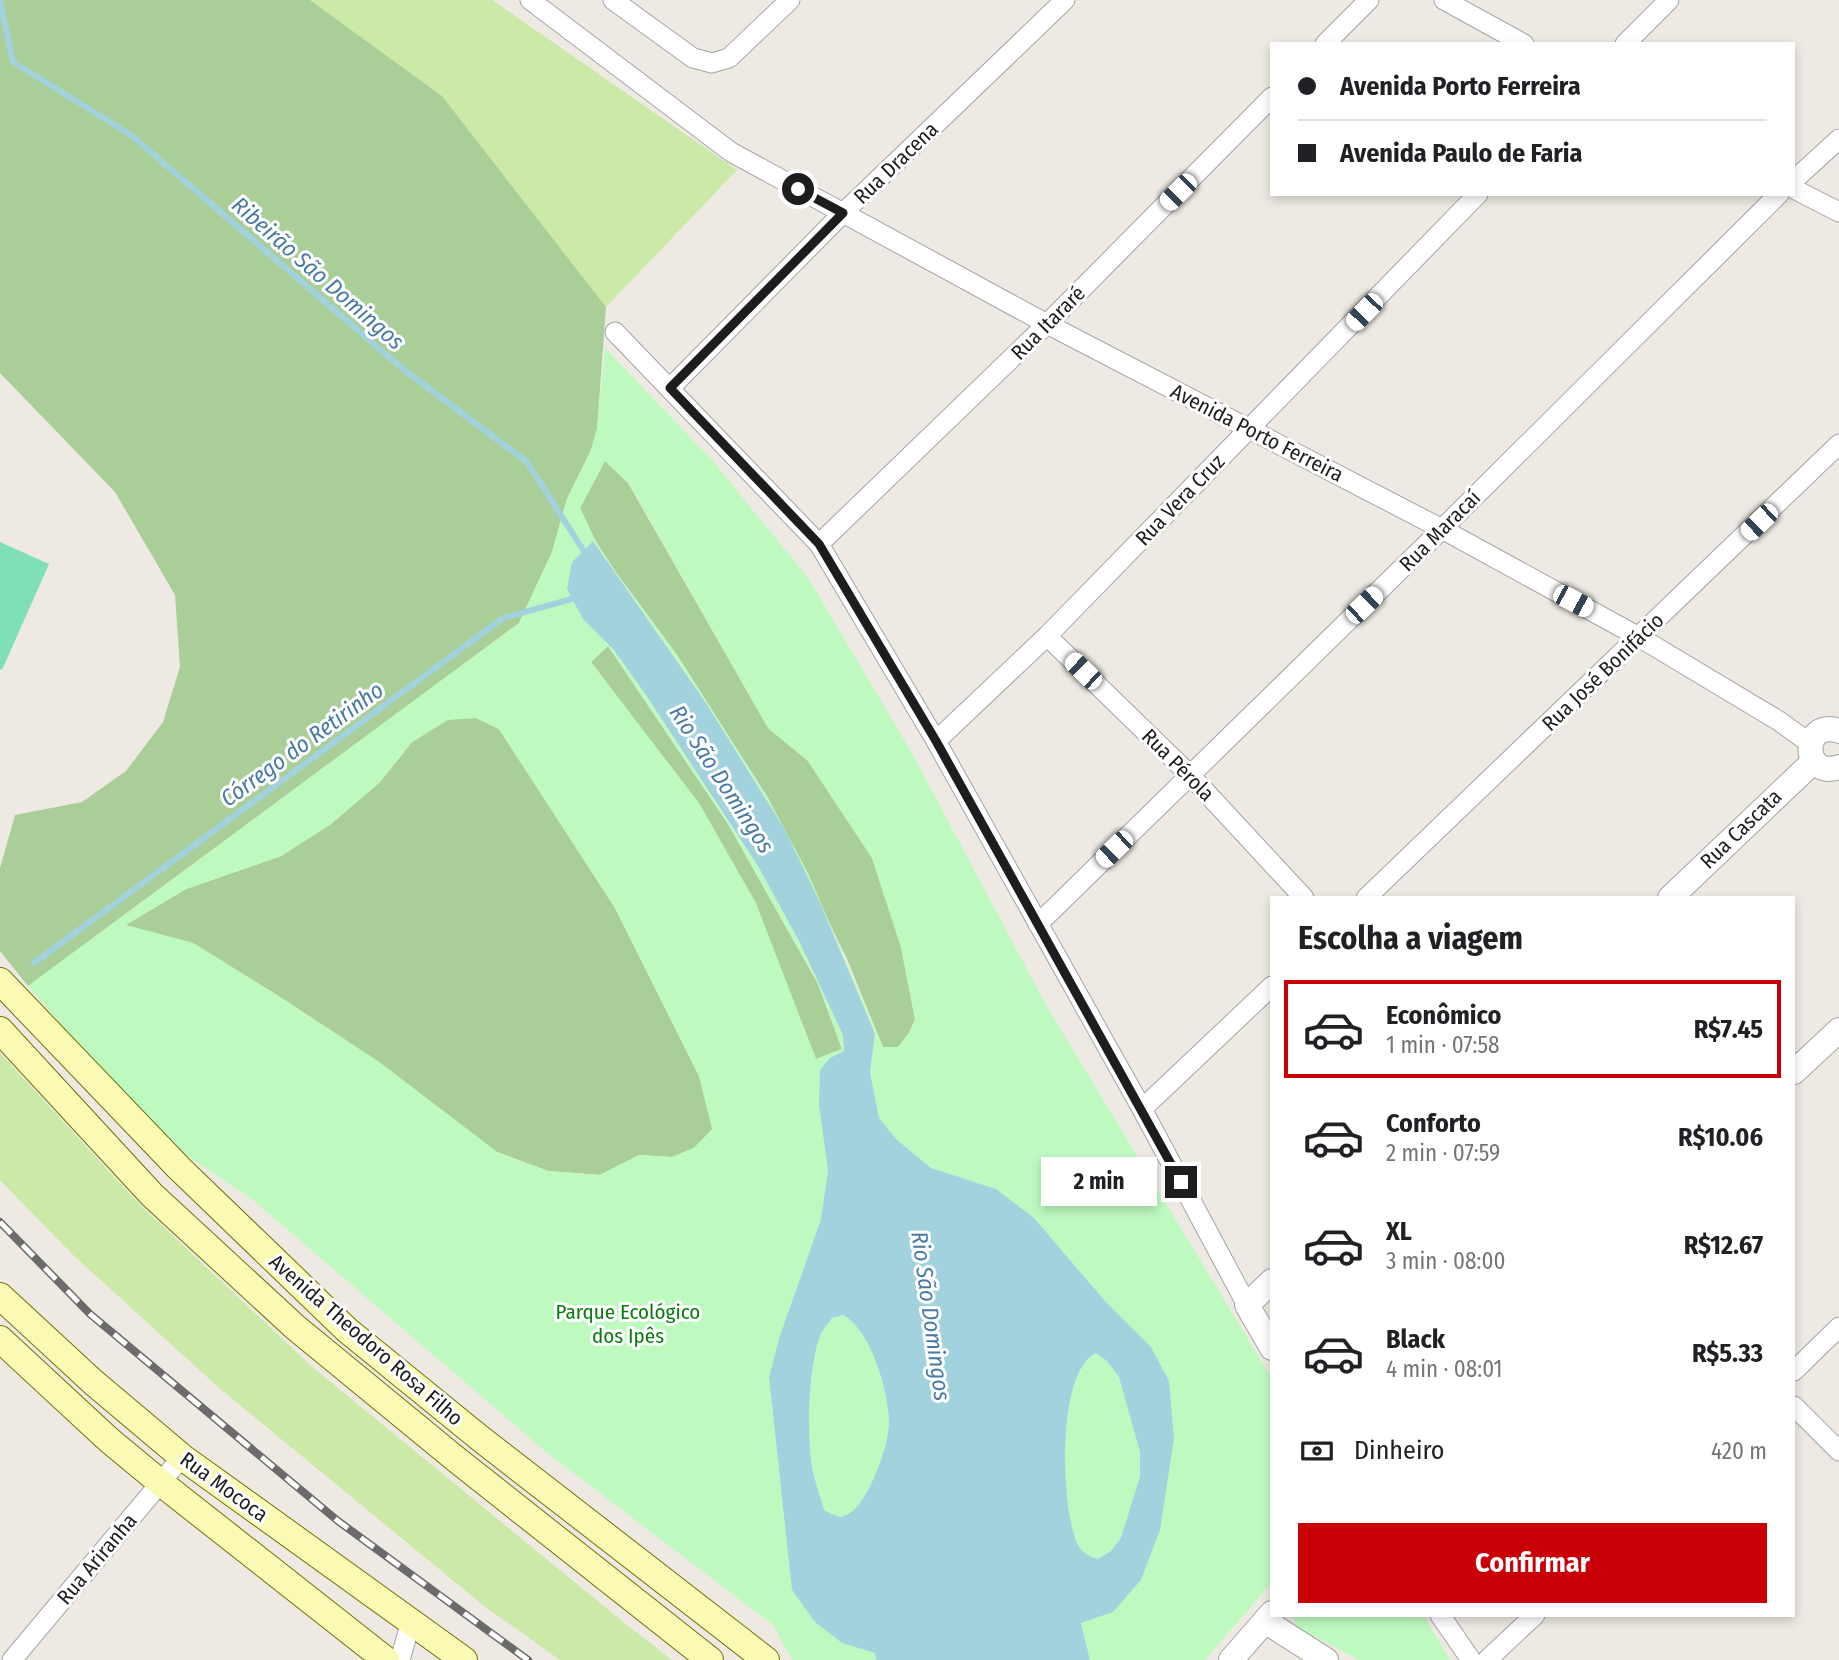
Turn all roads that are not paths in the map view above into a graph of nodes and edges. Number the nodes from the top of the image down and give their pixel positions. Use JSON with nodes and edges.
{"nodes":[{"id":1,"x":530,"y":0,"type":"edge"},
{"id":2,"x":613,"y":0,"type":"edge"},
{"id":3,"x":790,"y":0,"type":"edge"},
{"id":4,"x":1065,"y":0,"type":"edge"},
{"id":5,"x":1369,"y":0,"type":"edge"},
{"id":6,"x":1444,"y":0,"type":"edge"},
{"id":7,"x":1669,"y":0,"type":"edge"},
{"id":8,"x":1327,"y":42,"type":"edge"},
{"id":9,"x":1520,"y":42,"type":"edge"},
{"id":10,"x":1627,"y":42,"type":"edge"},
{"id":11,"x":1270,"y":99,"type":"edge"},
{"id":12,"x":1839,"y":139,"type":"edge"},
{"id":13,"x":1795,"y":179,"type":"edge"},
{"id":14,"x":1795,"y":190,"type":"edge"},
{"id":15,"x":1476,"y":196,"type":"edge"},
{"id":16,"x":1777,"y":196,"type":"edge"},
{"id":17,"x":1839,"y":212,"type":"edge"},
{"id":18,"x":843,"y":213,"type":"junction"},
{"id":19,"x":1047,"y":324,"type":"junction"},
{"id":20,"x":615,"y":332,"type":"dead end"},
{"id":21,"x":670,"y":388,"type":"junction"},
{"id":22,"x":1250,"y":429,"type":"junction"},
{"id":23,"x":1839,"y":444,"type":"edge"},
{"id":24,"x":1442,"y":529,"type":"junction"},
{"id":25,"x":819,"y":544,"type":"junction"},
{"id":26,"x":1047,"y":636,"type":"junction"},
{"id":27,"x":1639,"y":637,"type":"junction"},
{"id":28,"x":936,"y":741,"type":"junction"},
{"id":29,"x":1830,"y":758,"type":"edge"},
{"id":30,"x":1190,"y":775,"type":"junction"},
{"id":31,"x":1302,"y":896,"type":"edge"},
{"id":32,"x":1368,"y":896,"type":"edge"},
{"id":33,"x":1672,"y":896,"type":"edge"},
{"id":34,"x":1038,"y":923,"type":"junction"},
{"id":35,"x":0,"y":981,"type":"edge"},
{"id":36,"x":1270,"y":988,"type":"edge"},
{"id":37,"x":0,"y":1030,"type":"edge"},
{"id":38,"x":1839,"y":1030,"type":"edge"},
{"id":39,"x":1795,"y":1071,"type":"edge"},
{"id":40,"x":1142,"y":1109,"type":"junction"},
{"id":41,"x":178,"y":1168,"type":"junction"},
{"id":42,"x":152,"y":1195,"type":"junction"},
{"id":43,"x":233,"y":1222,"type":"junction"},
{"id":44,"x":210,"y":1248,"type":"junction"},
{"id":45,"x":1270,"y":1283,"type":"edge"},
{"id":46,"x":0,"y":1296,"type":"edge"},
{"id":47,"x":1247,"y":1305,"type":"junction"},
{"id":48,"x":1839,"y":1327,"type":"edge"},
{"id":49,"x":0,"y":1339,"type":"edge"},
{"id":50,"x":1270,"y":1345,"type":"edge"},
{"id":51,"x":1795,"y":1370,"type":"edge"},
{"id":52,"x":1795,"y":1407,"type":"edge"},
{"id":53,"x":1839,"y":1451,"type":"edge"},
{"id":54,"x":182,"y":1457,"type":"junction"},
{"id":55,"x":161,"y":1483,"type":"junction"},
{"id":56,"x":650,"y":1569,"type":"junction"},
{"id":57,"x":632,"y":1597,"type":"junction"},
{"id":58,"x":1268,"y":1617,"type":"edge"},
{"id":59,"x":1441,"y":1617,"type":"edge"},
{"id":60,"x":1533,"y":1617,"type":"edge"},
{"id":61,"x":411,"y":1621,"type":"junction"},
{"id":62,"x":729,"y":1632,"type":"junction"},
{"id":63,"x":15,"y":1659,"type":"edge"},
{"id":64,"x":709,"y":1659,"type":"edge"},
{"id":65,"x":386,"y":1660,"type":"edge"},
{"id":66,"x":400,"y":1660,"type":"edge"},
{"id":67,"x":464,"y":1660,"type":"edge"},
{"id":68,"x":766,"y":1660,"type":"edge"},
{"id":69,"x":1231,"y":1660,"type":"edge"},
{"id":70,"x":1326,"y":1660,"type":"edge"},
{"id":71,"x":1471,"y":1660,"type":"edge"},
{"id":72,"x":1487,"y":1660,"type":"edge"}],
"edges":[{"from":1,"to":18,"type":"street","name":"Avenida Porto Ferreira"},
{"from":2,"to":3,"type":"street"},
{"from":4,"to":18,"type":"street","name":"Rua Dracena"},
{"from":5,"to":8,"type":"street"},
{"from":6,"to":9,"type":"street"},
{"from":7,"to":10,"type":"street"},
{"from":11,"to":19,"type":"street","name":"Rua Itararé"},
{"from":12,"to":13,"type":"street"},
{"from":14,"to":17,"type":"street"},
{"from":15,"to":22,"type":"street","name":"Rua Vera Cruz"},
{"from":16,"to":24,"type":"street","name":"Rua Maracaí"},
{"from":18,"to":19,"type":"street","name":"Avenida Porto Ferreira"},
{"from":18,"to":21,"type":"street","name":"Rua Dracena"},
{"from":19,"to":22,"type":"street","name":"Avenida Porto Ferreira"},
{"from":19,"to":25,"type":"street","name":"Rua Itararé"},
{"from":20,"to":21,"type":"street"},
{"from":21,"to":25,"type":"street"},
{"from":22,"to":24,"type":"street","name":"Avenida Porto Ferreira"},
{"from":22,"to":26,"type":"street","name":"Rua Vera Cruz"},
{"from":23,"to":27,"type":"street","name":"Rua José Bonifácio"},
{"from":24,"to":27,"type":"street","name":"Avenida Porto Ferreira"},
{"from":24,"to":30,"type":"street","name":"Rua Maracaí"},
{"from":25,"to":28,"type":"street"},
{"from":26,"to":28,"type":"street","name":"Rua Vera Cruz"},
{"from":26,"to":30,"type":"street","name":"Rua Pérola"},
{"from":27,"to":29,"type":"street","name":"Avenida Porto Ferreira"},
{"from":27,"to":32,"type":"street","name":"Rua José Bonifácio"},
{"from":28,"to":34,"type":"street"},
{"from":29,"to":33,"type":"street","name":"Rua Cascata"},
{"from":30,"to":31,"type":"street","name":"Rua Pérola"},
{"from":30,"to":34,"type":"street","name":"Rua Maracaí"},
{"from":34,"to":40,"type":"street"},
{"from":35,"to":41,"type":"main road","name":"Avenida Theodoro Rosa Filho"},
{"from":36,"to":40,"type":"street"},
{"from":37,"to":42,"type":"main road","name":"Avenida Theodoro Rosa Filho"},
{"from":38,"to":39,"type":"street"},
{"from":40,"to":47,"type":"street"},
{"from":41,"to":42,"type":"main road"},
{"from":41,"to":43,"type":"main road","name":"Avenida Theodoro Rosa Filho"},
{"from":42,"to":44,"type":"main road","name":"Avenida Theodoro Rosa Filho"},
{"from":43,"to":44,"type":"main road"},
{"from":43,"to":56,"type":"main road","name":"Avenida Theodoro Rosa Filho"},
{"from":44,"to":57,"type":"main road","name":"Avenida Theodoro Rosa Filho"},
{"from":45,"to":47,"type":"street"},
{"from":46,"to":54,"type":"main road","name":"Rua Mococa"},
{"from":47,"to":50,"type":"street"},
{"from":48,"to":51,"type":"street"},
{"from":49,"to":55,"type":"main road","name":"Rua Mococa"},
{"from":52,"to":53,"type":"street"},
{"from":54,"to":55,"type":"street","name":"Rua Ariranha"},
{"from":54,"to":61,"type":"main road","name":"Rua Mococa"},
{"from":55,"to":63,"type":"street","name":"Rua Ariranha"},
{"from":55,"to":65,"type":"main road","name":"Rua Mococa"},
{"from":56,"to":57,"type":"main road"},
{"from":56,"to":62,"type":"main road","name":"Avenida Theodoro Rosa Filho"},
{"from":57,"to":64,"type":"main road","name":"Avenida Theodoro Rosa Filho"},
{"from":58,"to":69,"type":"street"},
{"from":58,"to":70,"type":"street"},
{"from":59,"to":71,"type":"street"},
{"from":60,"to":72,"type":"street"},
{"from":61,"to":66,"type":"street"},
{"from":61,"to":67,"type":"main road","name":"Rua Mococa"},
{"from":62,"to":64,"type":"main road"},
{"from":62,"to":68,"type":"main road","name":"Avenida Theodoro Rosa Filho"}]}
